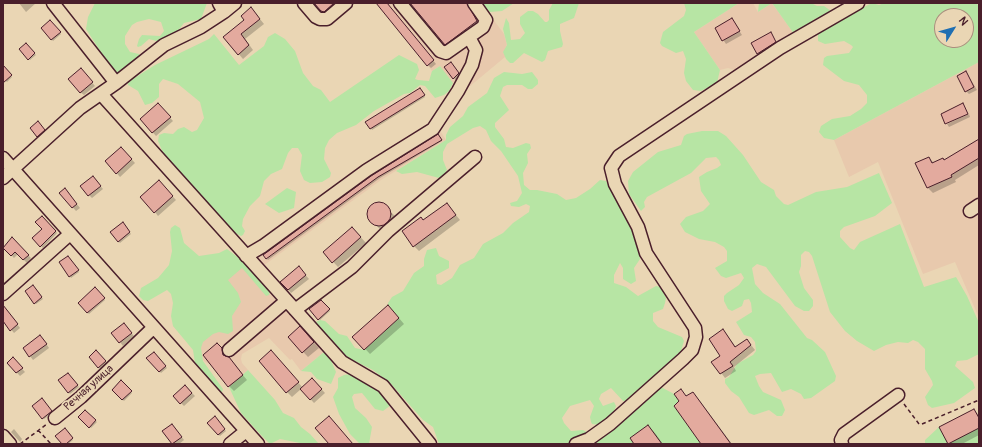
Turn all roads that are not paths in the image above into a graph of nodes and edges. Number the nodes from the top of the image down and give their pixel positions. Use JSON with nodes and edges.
{"nodes":[{"id":1,"x":53,"y":3,"type":"edge"},
{"id":2,"x":235,"y":3,"type":"edge"},
{"id":3,"x":304,"y":3,"type":"edge"},
{"id":4,"x":346,"y":3,"type":"edge"},
{"id":5,"x":400,"y":3,"type":"edge"},
{"id":6,"x":474,"y":3,"type":"edge"},
{"id":7,"x":858,"y":3,"type":"edge"},
{"id":8,"x":222,"y":8,"type":"edge"},
{"id":9,"x":469,"y":37,"type":"junction"},
{"id":10,"x":116,"y":83,"type":"junction"},
{"id":11,"x":101,"y":94,"type":"junction"},
{"id":12,"x":475,"y":157,"type":"dead end"},
{"id":13,"x":3,"y":158,"type":"edge"},
{"id":14,"x":8,"y":174,"type":"edge"},
{"id":15,"x":70,"y":234,"type":"junction"},
{"id":16,"x":246,"y":256,"type":"junction"},
{"id":17,"x":3,"y":294,"type":"edge"},
{"id":18,"x":286,"y":301,"type":"junction"},
{"id":19,"x":295,"y":310,"type":"junction"},
{"id":20,"x":153,"y":328,"type":"junction"},
{"id":21,"x":229,"y":350,"type":"dead end"},
{"id":22,"x":898,"y":395,"type":"road end"},
{"id":23,"x":55,"y":418,"type":"road end"},
{"id":24,"x":246,"y":431,"type":"junction"},
{"id":25,"x":3,"y":436,"type":"edge"},
{"id":26,"x":10,"y":444,"type":"edge"},
{"id":27,"x":230,"y":444,"type":"edge"},
{"id":28,"x":258,"y":444,"type":"edge"},
{"id":29,"x":430,"y":444,"type":"edge"},
{"id":30,"x":576,"y":444,"type":"edge"},
{"id":31,"x":842,"y":444,"type":"edge"}],
"edges":[{"from":1,"to":10,"type":"street"},
{"from":2,"to":8,"type":"street"},
{"from":3,"to":4,"type":"street"},
{"from":5,"to":9,"type":"street"},
{"from":6,"to":9,"type":"street"},
{"from":7,"to":30,"type":"street"},
{"from":8,"to":10,"type":"street"},
{"from":9,"to":16,"type":"street"},
{"from":10,"to":11,"type":"street"},
{"from":11,"to":14,"type":"street"},
{"from":11,"to":16,"type":"street"},
{"from":12,"to":19,"type":"street"},
{"from":13,"to":14,"type":"street"},
{"from":14,"to":15,"type":"street"},
{"from":15,"to":17,"type":"street"},
{"from":15,"to":20,"type":"street"},
{"from":16,"to":18,"type":"street"},
{"from":18,"to":19,"type":"street"},
{"from":18,"to":21,"type":"street"},
{"from":19,"to":29,"type":"street"},
{"from":20,"to":23,"type":"street","name":"Речная улица"},
{"from":20,"to":24,"type":"street"},
{"from":22,"to":31,"type":"street"},
{"from":24,"to":27,"type":"street"},
{"from":24,"to":28,"type":"street"},
{"from":25,"to":26,"type":"street"}]}
